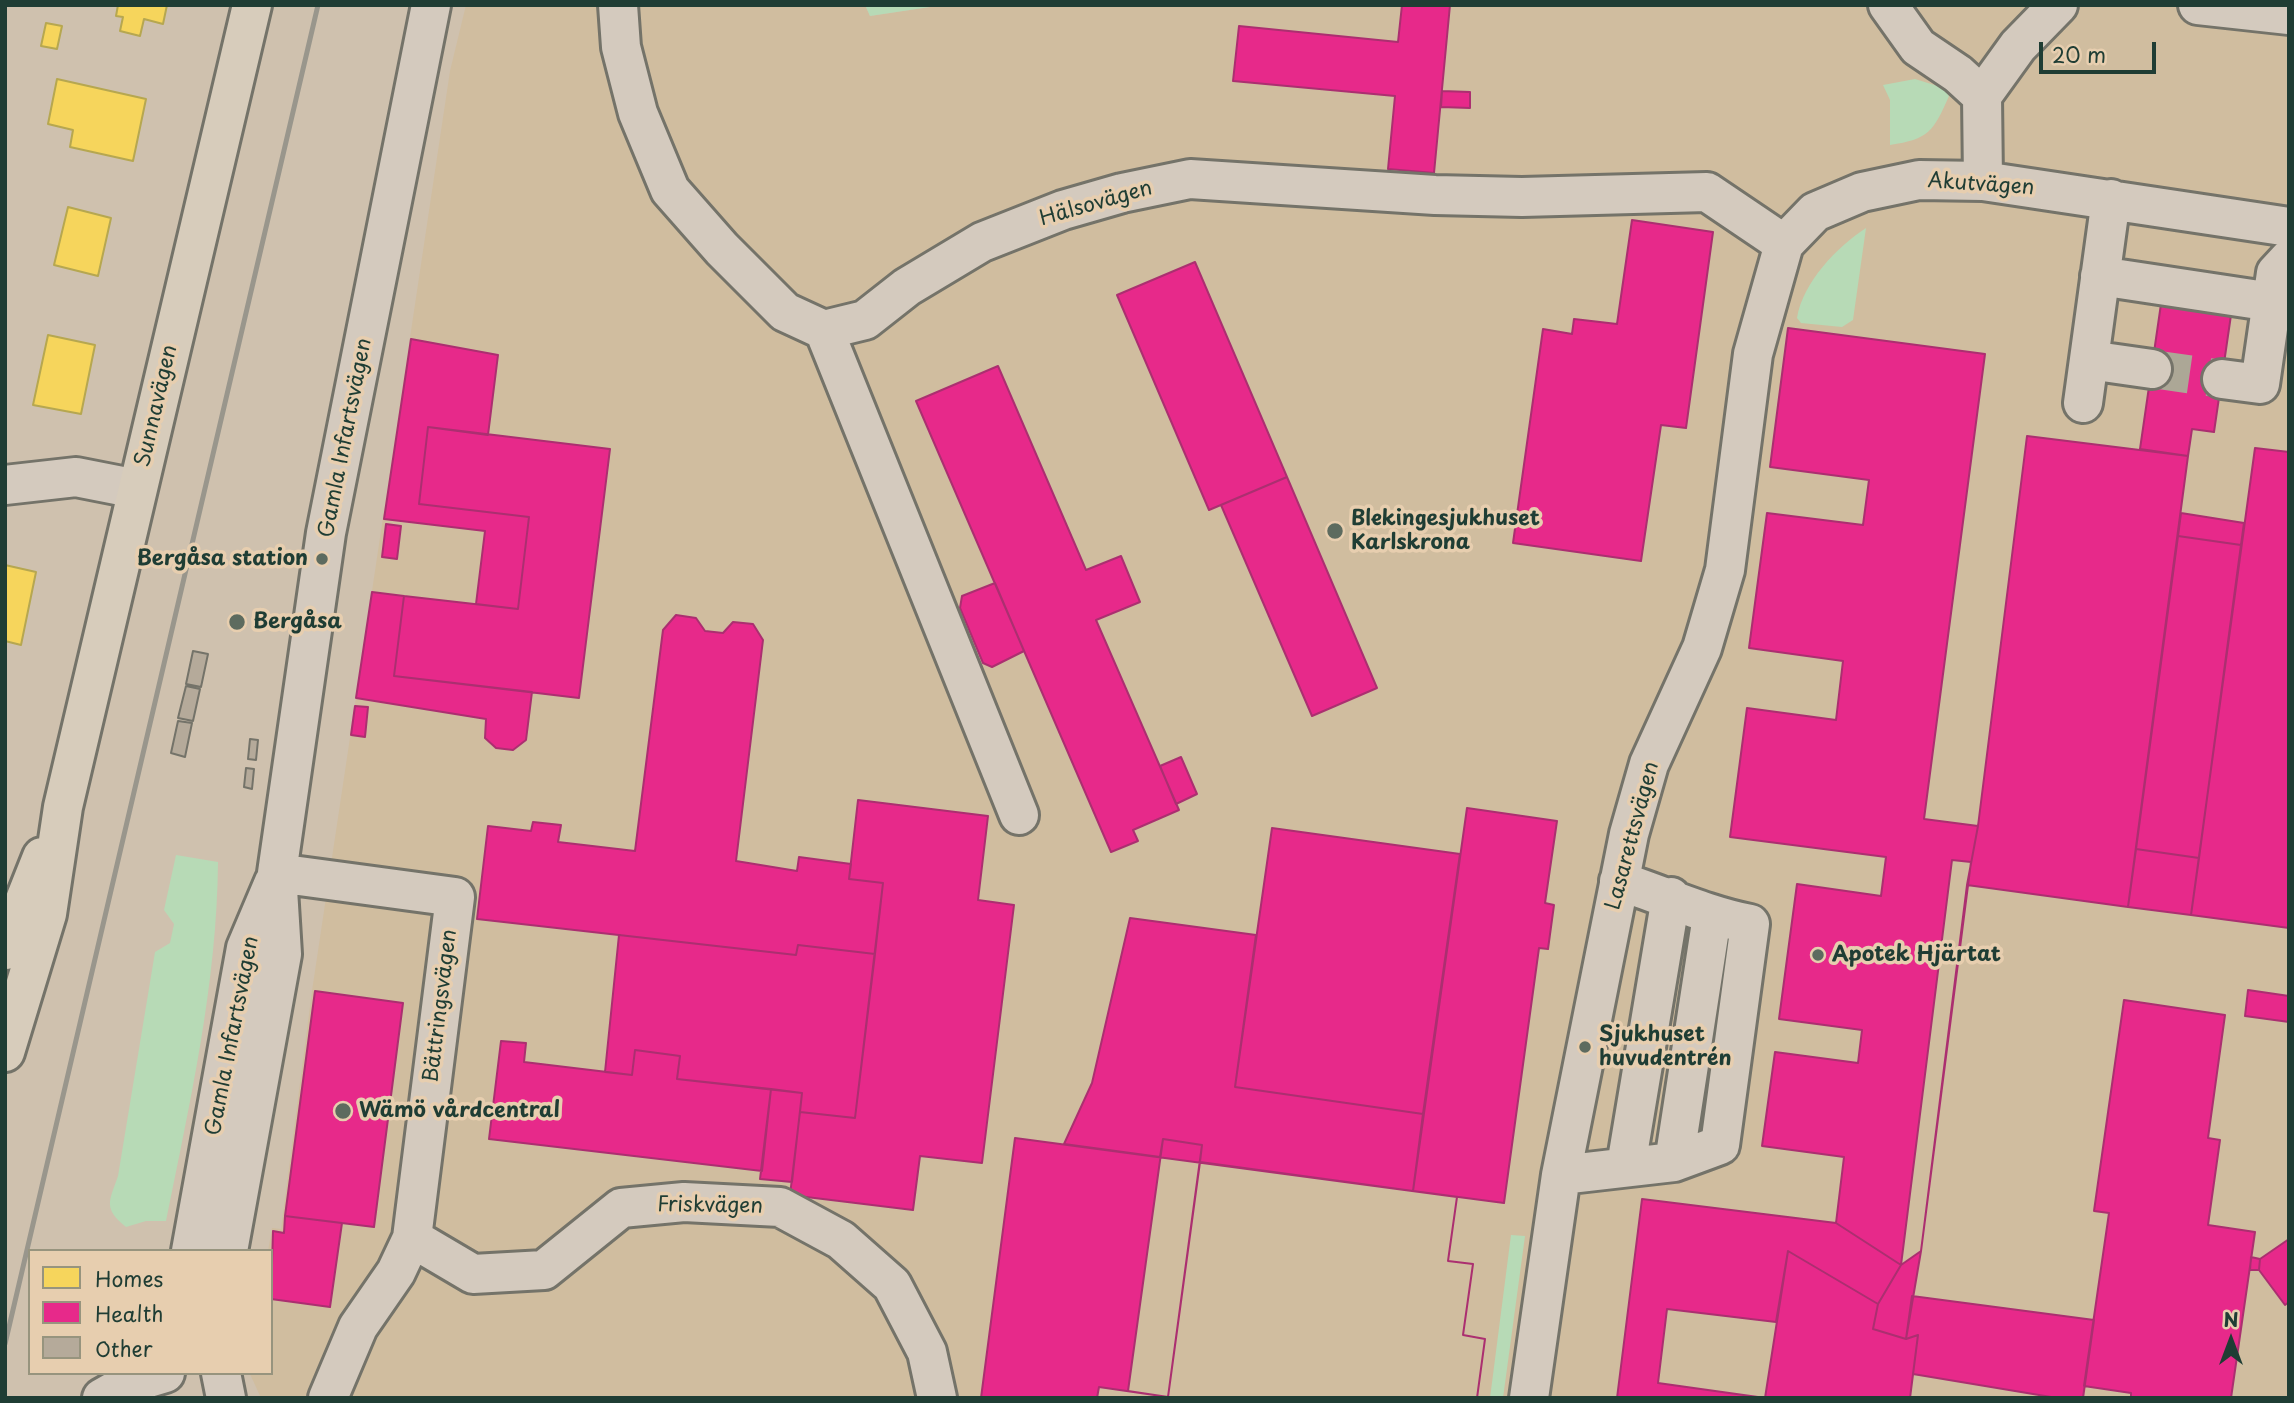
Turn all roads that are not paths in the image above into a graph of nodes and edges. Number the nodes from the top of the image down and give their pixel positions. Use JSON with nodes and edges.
{"nodes":[{"id":1,"x":252,"y":5,"type":"edge"},
{"id":2,"x":431,"y":5,"type":"edge"},
{"id":3,"x":618,"y":5,"type":"edge"},
{"id":4,"x":1888,"y":5,"type":"edge"},
{"id":5,"x":2058,"y":5,"type":"edge"},
{"id":6,"x":2198,"y":5,"type":"edge"},
{"id":7,"x":2289,"y":15,"type":"edge"},
{"id":8,"x":1982,"y":96,"type":"junction"},
{"id":9,"x":1983,"y":181,"type":"junction"},
{"id":10,"x":2111,"y":199,"type":"junction"},
{"id":11,"x":2289,"y":227,"type":"edge"},
{"id":12,"x":1784,"y":244,"type":"junction"},
{"id":13,"x":2289,"y":259,"type":"edge"},
{"id":14,"x":2101,"y":276,"type":"junction"},
{"id":15,"x":2272,"y":302,"type":"junction"},
{"id":16,"x":824,"y":330,"type":"junction"},
{"id":17,"x":2089,"y":360,"type":"junction"},
{"id":18,"x":2152,"y":369,"type":"tunnel mouth"},
{"id":19,"x":2221,"y":379,"type":"tunnel mouth"},
{"id":20,"x":2083,"y":403,"type":"dead end"},
{"id":21,"x":5,"y":485,"type":"edge"},
{"id":22,"x":137,"y":489,"type":"junction"},
{"id":23,"x":63,"y":807,"type":"junction"},
{"id":24,"x":1019,"y":815,"type":"dead end"},
{"id":25,"x":277,"y":873,"type":"junction"},
{"id":26,"x":1619,"y":881,"type":"junction"},
{"id":27,"x":1671,"y":897,"type":"junction"},
{"id":28,"x":5,"y":950,"type":"edge"},
{"id":29,"x":5,"y":1052,"type":"edge"},
{"id":30,"x":1626,"y":1166,"type":"junction"},
{"id":31,"x":1561,"y":1175,"type":"junction"},
{"id":32,"x":412,"y":1238,"type":"junction"},
{"id":33,"x":191,"y":1249,"type":"edge"},
{"id":34,"x":228,"y":1249,"type":"edge"},
{"id":35,"x":158,"y":1375,"type":"edge"},
{"id":36,"x":177,"y":1375,"type":"edge"},
{"id":37,"x":221,"y":1375,"type":"edge"},
{"id":38,"x":102,"y":1398,"type":"edge"},
{"id":39,"x":183,"y":1398,"type":"edge"},
{"id":40,"x":226,"y":1398,"type":"edge"},
{"id":41,"x":328,"y":1398,"type":"edge"},
{"id":42,"x":937,"y":1398,"type":"edge"},
{"id":43,"x":1530,"y":1398,"type":"edge"}],
"edges":[{"from":1,"to":22,"type":"main road","name":"Sunnavägen"},
{"from":2,"to":25,"type":"street","name":"Gamla Infartsvägen"},
{"from":3,"to":16,"type":"street"},
{"from":4,"to":8,"type":"street"},
{"from":5,"to":8,"type":"street"},
{"from":6,"to":7,"type":"street"},
{"from":8,"to":9,"type":"street"},
{"from":9,"to":10,"type":"street","name":"Akutvägen"},
{"from":9,"to":12,"type":"street","name":"Akutvägen"},
{"from":10,"to":11,"type":"street","name":"Akutvägen"},
{"from":10,"to":14,"type":"street"},
{"from":12,"to":16,"type":"street","name":"Hälsovägen"},
{"from":12,"to":26,"type":"street","name":"Lasarettsvägen"},
{"from":13,"to":15,"type":"street"},
{"from":14,"to":15,"type":"street"},
{"from":14,"to":17,"type":"street"},
{"from":15,"to":19,"type":"street"},
{"from":16,"to":24,"type":"street"},
{"from":17,"to":18,"type":"street"},
{"from":17,"to":20,"type":"street"},
{"from":21,"to":22,"type":"street"},
{"from":22,"to":23,"type":"main road","name":"Sunnavägen"},
{"from":23,"to":28,"type":"main road","name":"Sunnavägen"},
{"from":23,"to":29,"type":"main road","name":"Sunnavägen"},
{"from":25,"to":32,"type":"street","name":"Bättringsvägen"},
{"from":25,"to":33,"type":"street","name":"Gamla Infartsvägen"},
{"from":25,"to":34,"type":"street","name":"Gamla Infartsvägen"},
{"from":26,"to":27,"type":"street"},
{"from":26,"to":31,"type":"street","name":"Lasarettsvägen"},
{"from":27,"to":30,"type":"street"},
{"from":27,"to":30,"type":"street"},
{"from":30,"to":31,"type":"street"},
{"from":31,"to":43,"type":"street","name":"Lasarettsvägen"},
{"from":32,"to":41,"type":"street","name":"Bättringsvägen"},
{"from":32,"to":42,"type":"street","name":"Friskvägen"},
{"from":35,"to":38,"type":"street"},
{"from":36,"to":39,"type":"street"},
{"from":37,"to":40,"type":"street"}]}
